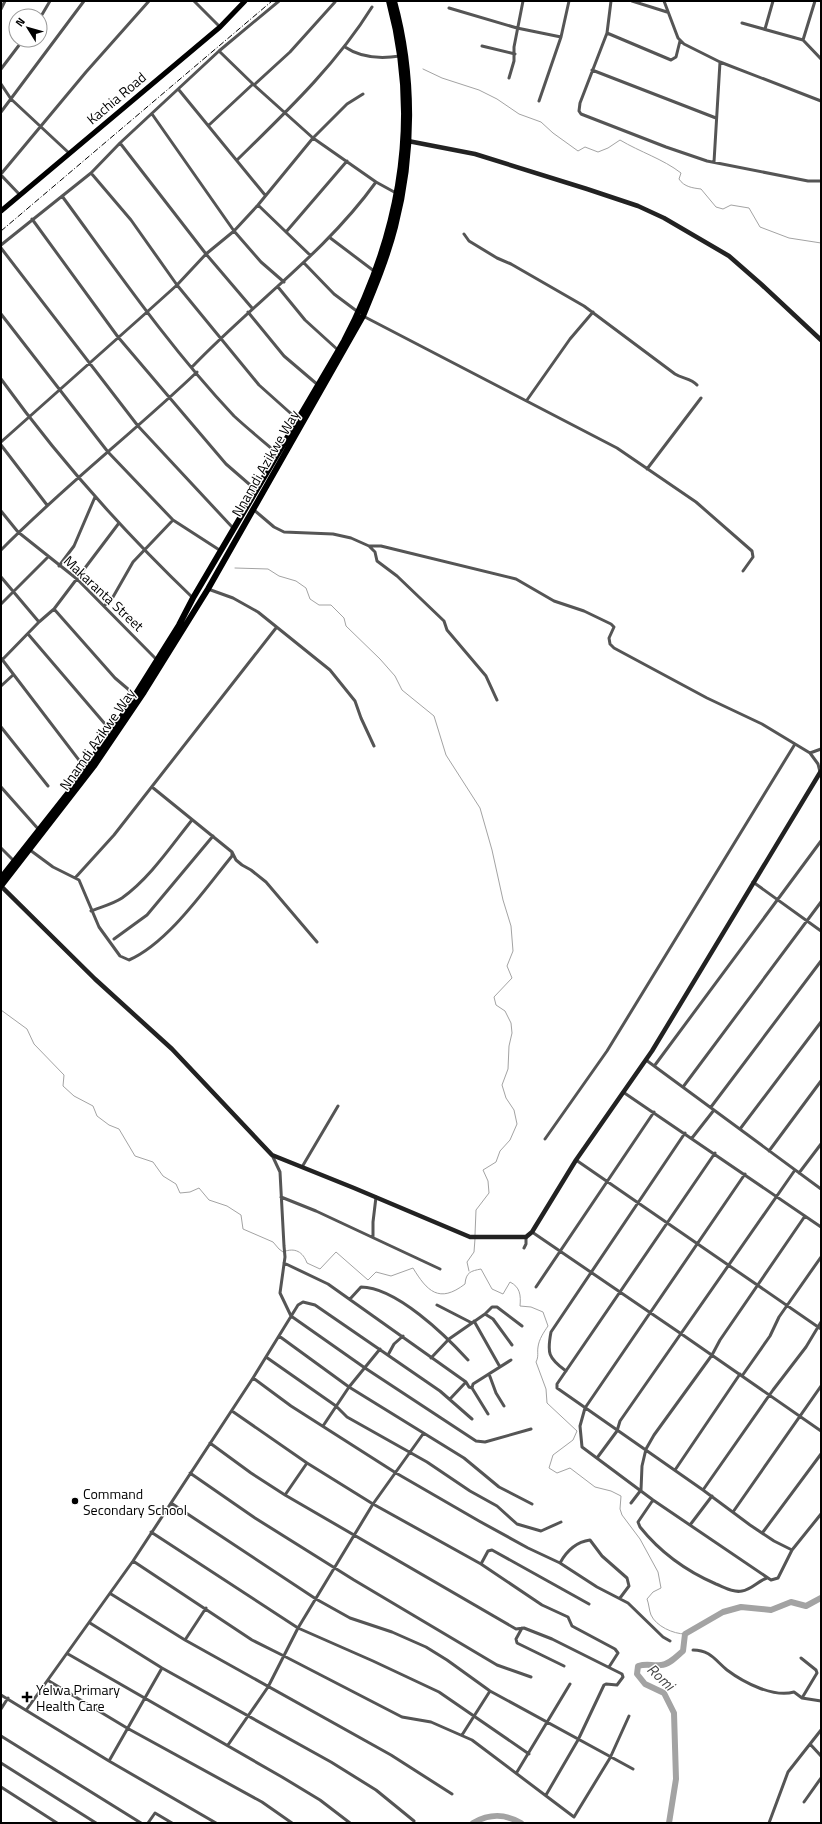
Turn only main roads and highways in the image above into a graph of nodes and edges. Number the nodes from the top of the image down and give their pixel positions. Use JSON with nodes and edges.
{"nodes":[{"id":1,"x":245,"y":1,"type":"edge"},
{"id":2,"x":389,"y":1,"type":"edge"},
{"id":3,"x":394,"y":1,"type":"edge"},
{"id":4,"x":1,"y":211,"type":"edge"},
{"id":5,"x":360,"y":314,"type":"junction"},
{"id":6,"x":1,"y":878,"type":"edge"},
{"id":7,"x":1,"y":886,"type":"edge"}],
"edges":[{"from":1,"to":4,"type":"main road","name":"Kachia Road"},
{"from":2,"to":5,"type":"highway","name":"Nnamdi Azikwe Way"},
{"from":3,"to":5,"type":"highway","name":"Nnamdi Azikwe Way"},
{"from":5,"to":6,"type":"highway","name":"Nnamdi Azikwe Way"},
{"from":5,"to":7,"type":"highway","name":"Nnamdi Azikwe Way"}]}
